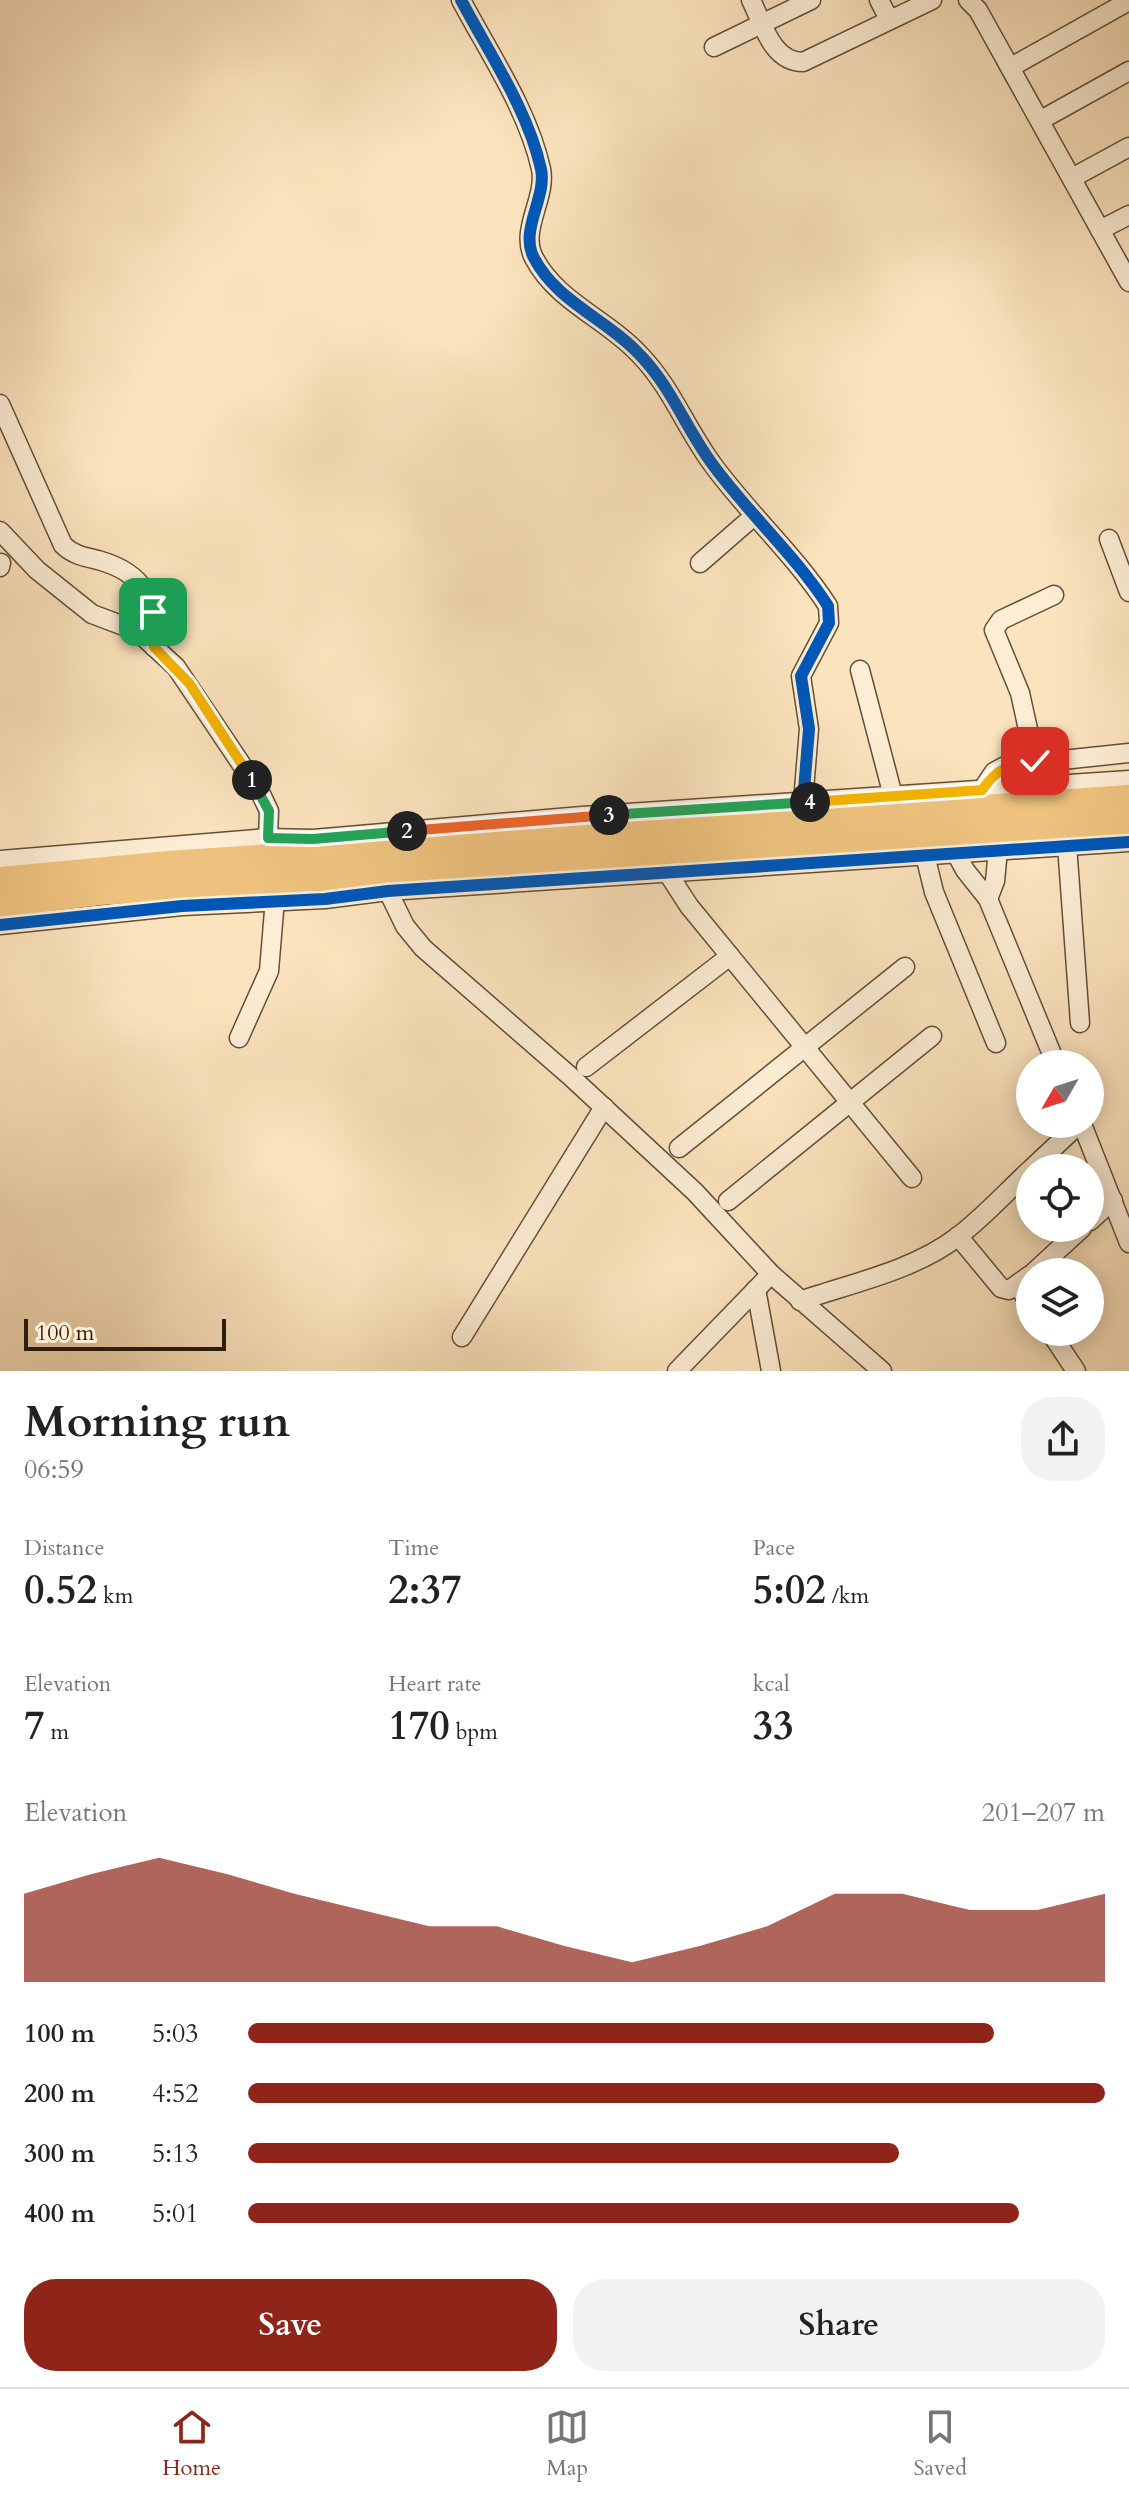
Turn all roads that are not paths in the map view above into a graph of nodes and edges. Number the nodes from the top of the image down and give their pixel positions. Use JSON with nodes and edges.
{"nodes":[{"id":1,"x":461,"y":0,"type":"edge"},
{"id":2,"x":751,"y":0,"type":"edge"},
{"id":3,"x":811,"y":0,"type":"edge"},
{"id":4,"x":879,"y":0,"type":"edge"},
{"id":5,"x":932,"y":0,"type":"edge"},
{"id":6,"x":971,"y":1,"type":"edge"},
{"id":7,"x":1129,"y":1,"type":"edge"},
{"id":8,"x":889,"y":19,"type":"junction"},
{"id":9,"x":763,"y":23,"type":"junction"},
{"id":10,"x":714,"y":47,"type":"dead end"},
{"id":11,"x":1011,"y":67,"type":"junction"},
{"id":12,"x":1129,"y":71,"type":"edge"},
{"id":13,"x":1041,"y":120,"type":"junction"},
{"id":14,"x":1129,"y":147,"type":"edge"},
{"id":15,"x":1072,"y":178,"type":"junction"},
{"id":16,"x":1129,"y":215,"type":"edge"},
{"id":17,"x":1100,"y":230,"type":"junction"},
{"id":18,"x":1129,"y":282,"type":"edge"},
{"id":19,"x":0,"y":404,"type":"edge"},
{"id":20,"x":754,"y":516,"type":"junction"},
{"id":21,"x":0,"y":531,"type":"edge"},
{"id":22,"x":1109,"y":539,"type":"dead end"},
{"id":23,"x":700,"y":563,"type":"dead end"},
{"id":24,"x":1124,"y":563,"type":"edge"},
{"id":25,"x":1129,"y":592,"type":"edge"},
{"id":26,"x":1054,"y":595,"type":"dead end"},
{"id":27,"x":154,"y":647,"type":"junction"},
{"id":28,"x":860,"y":670,"type":"dead end"},
{"id":29,"x":1129,"y":753,"type":"edge"},
{"id":30,"x":1035,"y":761,"type":"junction"},
{"id":31,"x":1129,"y":780,"type":"edge"},
{"id":32,"x":982,"y":790,"type":"junction"},
{"id":33,"x":893,"y":796,"type":"junction"},
{"id":34,"x":1129,"y":799,"type":"edge"},
{"id":35,"x":803,"y":802,"type":"junction"},
{"id":36,"x":1129,"y":823,"type":"edge"},
{"id":37,"x":268,"y":838,"type":"junction"},
{"id":38,"x":1129,"y":842,"type":"edge"},
{"id":39,"x":1067,"y":845,"type":"junction"},
{"id":40,"x":998,"y":850,"type":"junction"},
{"id":41,"x":956,"y":853,"type":"junction"},
{"id":42,"x":925,"y":855,"type":"junction"},
{"id":43,"x":0,"y":860,"type":"edge"},
{"id":44,"x":318,"y":868,"type":"junction"},
{"id":45,"x":667,"y":872,"type":"junction"},
{"id":46,"x":0,"y":881,"type":"edge"},
{"id":47,"x":388,"y":891,"type":"junction"},
{"id":48,"x":275,"y":899,"type":"junction"},
{"id":49,"x":988,"y":899,"type":"junction"},
{"id":50,"x":0,"y":903,"type":"edge"},
{"id":51,"x":0,"y":925,"type":"edge"},
{"id":52,"x":730,"y":956,"type":"junction"},
{"id":53,"x":905,"y":967,"type":"dead end"},
{"id":54,"x":1080,"y":1023,"type":"dead end"},
{"id":55,"x":932,"y":1036,"type":"dead end"},
{"id":56,"x":239,"y":1038,"type":"dead end"},
{"id":57,"x":996,"y":1043,"type":"dead end"},
{"id":58,"x":804,"y":1047,"type":"junction"},
{"id":59,"x":1050,"y":1050,"type":"edge"},
{"id":60,"x":586,"y":1067,"type":"dead end"},
{"id":61,"x":851,"y":1103,"type":"junction"},
{"id":62,"x":604,"y":1107,"type":"junction"},
{"id":63,"x":1065,"y":1138,"type":"edge"},
{"id":64,"x":1087,"y":1138,"type":"edge"},
{"id":65,"x":679,"y":1148,"type":"dead end"},
{"id":66,"x":1048,"y":1154,"type":"edge"},
{"id":67,"x":912,"y":1178,"type":"dead end"},
{"id":68,"x":1016,"y":1183,"type":"edge"},
{"id":69,"x":1113,"y":1200,"type":"junction"},
{"id":70,"x":728,"y":1201,"type":"dead end"},
{"id":71,"x":1104,"y":1208,"type":"edge"},
{"id":72,"x":958,"y":1236,"type":"junction"},
{"id":73,"x":1067,"y":1242,"type":"edge"},
{"id":74,"x":1129,"y":1243,"type":"edge"},
{"id":75,"x":1049,"y":1258,"type":"edge"},
{"id":76,"x":771,"y":1274,"type":"junction"},
{"id":77,"x":1016,"y":1285,"type":"edge"},
{"id":78,"x":756,"y":1289,"type":"junction"},
{"id":79,"x":800,"y":1301,"type":"junction"},
{"id":80,"x":462,"y":1337,"type":"dead end"},
{"id":81,"x":1059,"y":1346,"type":"edge"},
{"id":82,"x":677,"y":1371,"type":"edge"},
{"id":83,"x":771,"y":1371,"type":"edge"},
{"id":84,"x":882,"y":1371,"type":"edge"},
{"id":85,"x":1076,"y":1371,"type":"edge"}],
"edges":[{"from":1,"to":20,"type":"street"},
{"from":2,"to":9,"type":"street"},
{"from":3,"to":9,"type":"street"},
{"from":4,"to":8,"type":"street"},
{"from":5,"to":8,"type":"street"},
{"from":6,"to":11,"type":"street"},
{"from":7,"to":11,"type":"street"},
{"from":8,"to":9,"type":"street"},
{"from":9,"to":10,"type":"street"},
{"from":11,"to":13,"type":"street"},
{"from":12,"to":13,"type":"street"},
{"from":13,"to":15,"type":"street"},
{"from":14,"to":15,"type":"street"},
{"from":15,"to":17,"type":"street"},
{"from":16,"to":17,"type":"street"},
{"from":17,"to":18,"type":"street"},
{"from":19,"to":27,"type":"street"},
{"from":20,"to":23,"type":"street"},
{"from":20,"to":35,"type":"street"},
{"from":21,"to":27,"type":"street"},
{"from":22,"to":24,"type":"street"},
{"from":24,"to":25,"type":"street"},
{"from":26,"to":30,"type":"street"},
{"from":27,"to":37,"type":"street"},
{"from":28,"to":33,"type":"street"},
{"from":29,"to":30,"type":"street"},
{"from":30,"to":32,"type":"street"},
{"from":31,"to":32,"type":"street"},
{"from":32,"to":33,"type":"street"},
{"from":33,"to":35,"type":"street"},
{"from":34,"to":44,"type":"highway"},
{"from":35,"to":44,"type":"street"},
{"from":36,"to":44,"type":"highway"},
{"from":37,"to":43,"type":"street"},
{"from":37,"to":44,"type":"street"},
{"from":38,"to":39,"type":"street"},
{"from":39,"to":40,"type":"street"},
{"from":39,"to":54,"type":"street"},
{"from":40,"to":41,"type":"street"},
{"from":40,"to":49,"type":"street"},
{"from":41,"to":42,"type":"street"},
{"from":41,"to":49,"type":"street"},
{"from":42,"to":45,"type":"street"},
{"from":42,"to":57,"type":"street"},
{"from":44,"to":46,"type":"highway"},
{"from":44,"to":47,"type":"street"},
{"from":44,"to":48,"type":"street"},
{"from":44,"to":50,"type":"highway"},
{"from":45,"to":47,"type":"street"},
{"from":45,"to":52,"type":"street"},
{"from":47,"to":62,"type":"street"},
{"from":48,"to":51,"type":"street"},
{"from":48,"to":56,"type":"street"},
{"from":49,"to":59,"type":"street"},
{"from":52,"to":58,"type":"street"},
{"from":52,"to":60,"type":"street"},
{"from":53,"to":58,"type":"street"},
{"from":55,"to":61,"type":"street"},
{"from":58,"to":61,"type":"street"},
{"from":58,"to":65,"type":"street"},
{"from":61,"to":67,"type":"street"},
{"from":61,"to":70,"type":"street"},
{"from":62,"to":76,"type":"street"},
{"from":62,"to":80,"type":"street"},
{"from":63,"to":66,"type":"street"},
{"from":64,"to":69,"type":"street"},
{"from":68,"to":72,"type":"street"},
{"from":69,"to":71,"type":"street"},
{"from":69,"to":74,"type":"street"},
{"from":72,"to":77,"type":"street"},
{"from":72,"to":79,"type":"street"},
{"from":73,"to":75,"type":"street"},
{"from":76,"to":78,"type":"street"},
{"from":76,"to":79,"type":"street"},
{"from":78,"to":82,"type":"street"},
{"from":78,"to":83,"type":"street"},
{"from":79,"to":84,"type":"street"},
{"from":81,"to":85,"type":"street"}]}
